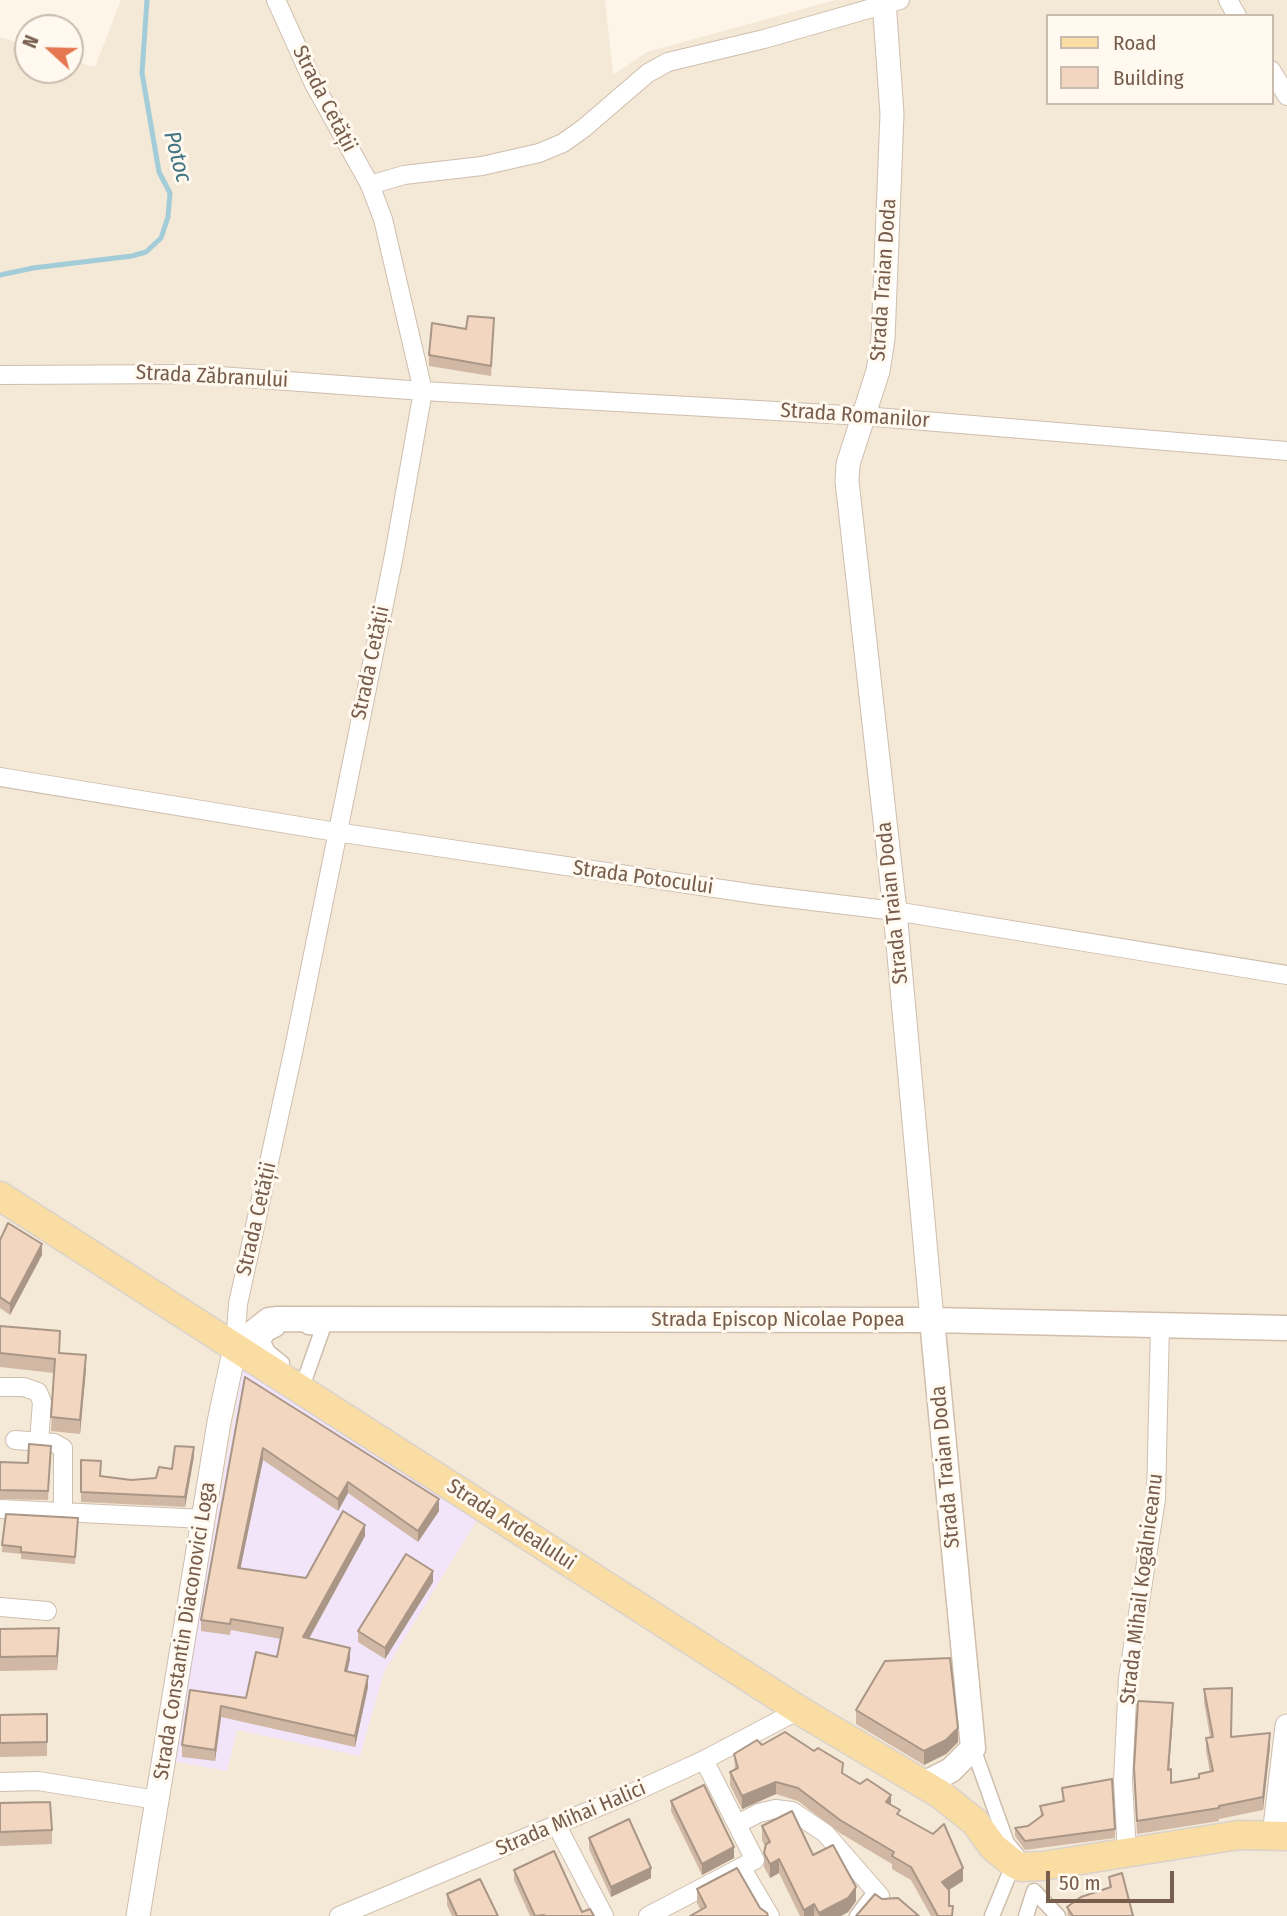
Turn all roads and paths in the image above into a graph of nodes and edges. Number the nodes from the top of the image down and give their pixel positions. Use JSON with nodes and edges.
{"nodes":[{"id":1,"x":276,"y":0,"type":"edge"},
{"id":2,"x":889,"y":2,"type":"edge"},
{"id":3,"x":1273,"y":74,"type":"edge"},
{"id":4,"x":1287,"y":96,"type":"edge"},
{"id":5,"x":370,"y":185,"type":"junction"},
{"id":6,"x":0,"y":375,"type":"edge"},
{"id":7,"x":423,"y":391,"type":"junction"},
{"id":8,"x":864,"y":416,"type":"junction"},
{"id":9,"x":1287,"y":451,"type":"edge"},
{"id":10,"x":0,"y":777,"type":"edge"},
{"id":11,"x":336,"y":832,"type":"junction"},
{"id":12,"x":895,"y":911,"type":"junction"},
{"id":13,"x":1287,"y":975,"type":"edge"},
{"id":14,"x":0,"y":1196,"type":"edge"},
{"id":15,"x":932,"y":1320,"type":"junction"},
{"id":16,"x":324,"y":1324,"type":"junction"},
{"id":17,"x":1160,"y":1325,"type":"junction"},
{"id":18,"x":1287,"y":1328,"type":"edge"},
{"id":19,"x":235,"y":1347,"type":"junction"},
{"id":20,"x":304,"y":1385,"type":"junction"},
{"id":21,"x":0,"y":1387,"type":"edge"},
{"id":22,"x":15,"y":1440,"type":"dead end"},
{"id":23,"x":39,"y":1442,"type":"junction"},
{"id":24,"x":0,"y":1509,"type":"edge"},
{"id":25,"x":63,"y":1511,"type":"junction"},
{"id":26,"x":204,"y":1519,"type":"junction"},
{"id":27,"x":0,"y":1607,"type":"edge"},
{"id":28,"x":47,"y":1611,"type":"dead end"},
{"id":29,"x":799,"y":1710,"type":"junction"},
{"id":30,"x":1287,"y":1726,"type":"edge"},
{"id":31,"x":973,"y":1748,"type":"junction"},
{"id":32,"x":704,"y":1760,"type":"junction"},
{"id":33,"x":0,"y":1782,"type":"edge"},
{"id":34,"x":923,"y":1784,"type":"junction"},
{"id":35,"x":157,"y":1800,"type":"junction"},
{"id":36,"x":737,"y":1824,"type":"junction"},
{"id":37,"x":557,"y":1826,"type":"junction"},
{"id":38,"x":1281,"y":1835,"type":"edge"},
{"id":39,"x":1127,"y":1854,"type":"junction"},
{"id":40,"x":748,"y":1863,"type":"junction"},
{"id":41,"x":1013,"y":1863,"type":"junction"},
{"id":42,"x":878,"y":1893,"type":"joint"},
{"id":43,"x":138,"y":1916,"type":"edge"},
{"id":44,"x":339,"y":1916,"type":"edge"},
{"id":45,"x":604,"y":1916,"type":"edge"},
{"id":46,"x":648,"y":1916,"type":"edge"},
{"id":47,"x":769,"y":1916,"type":"edge"},
{"id":48,"x":857,"y":1916,"type":"edge"},
{"id":49,"x":992,"y":1916,"type":"edge"},
{"id":50,"x":1026,"y":1916,"type":"edge"},
{"id":51,"x":1058,"y":1916,"type":"edge"}],
"edges":[{"from":1,"to":5,"type":"street","name":"Strada Cetății"},
{"from":2,"to":5,"type":"street"},
{"from":2,"to":8,"type":"street","name":"Strada Traian Doda"},
{"from":3,"to":4,"type":"street"},
{"from":5,"to":7,"type":"street","name":"Strada Cetății"},
{"from":6,"to":7,"type":"street","name":"Strada Zăbranului"},
{"from":7,"to":8,"type":"street","name":"Strada Romanilor"},
{"from":7,"to":11,"type":"street","name":"Strada Cetății"},
{"from":8,"to":9,"type":"street","name":"Strada Romanilor"},
{"from":8,"to":12,"type":"street","name":"Strada Traian Doda"},
{"from":10,"to":11,"type":"street","name":"Strada Potocului"},
{"from":11,"to":12,"type":"street","name":"Strada Potocului"},
{"from":11,"to":19,"type":"street","name":"Strada Cetății"},
{"from":12,"to":13,"type":"street","name":"Strada Potocului"},
{"from":12,"to":15,"type":"street","name":"Strada Traian Doda"},
{"from":14,"to":19,"type":"main road","name":"Strada Ardealului"},
{"from":15,"to":16,"type":"main road","name":"Strada Episcop Nicolae Popea"},
{"from":15,"to":17,"type":"main road","name":"Strada Episcop Nicolae Popea"},
{"from":15,"to":31,"type":"main road","name":"Strada Traian Doda"},
{"from":16,"to":19,"type":"main road","name":"Strada Episcop Nicolae Popea"},
{"from":16,"to":20,"type":"street"},
{"from":16,"to":20,"type":"street"},
{"from":17,"to":18,"type":"main road","name":"Strada Episcop Nicolae Popea"},
{"from":17,"to":39,"type":"street","name":"Strada Mihail Kogălniceanu"},
{"from":19,"to":20,"type":"main road","name":"Strada Ardealului"},
{"from":19,"to":26,"type":"street","name":"Strada Constantin Diaconovici Loga"},
{"from":20,"to":29,"type":"main road","name":"Strada Ardealului"},
{"from":21,"to":23,"type":"street"},
{"from":22,"to":23,"type":"street"},
{"from":23,"to":25,"type":"street"},
{"from":24,"to":25,"type":"street"},
{"from":25,"to":26,"type":"street"},
{"from":26,"to":35,"type":"street","name":"Strada Constantin Diaconovici Loga"},
{"from":27,"to":28,"type":"street"},
{"from":29,"to":32,"type":"street","name":"Strada Mihai Halici"},
{"from":29,"to":34,"type":"main road","name":"Strada Ardealului"},
{"from":30,"to":38,"type":"street"},
{"from":31,"to":34,"type":"main road"},
{"from":31,"to":41,"type":"street"},
{"from":32,"to":36,"type":"street"},
{"from":32,"to":37,"type":"street","name":"Strada Mihai Halici"},
{"from":33,"to":35,"type":"street"},
{"from":34,"to":41,"type":"main road","name":"Strada Ardealului"},
{"from":35,"to":43,"type":"street","name":"Strada Constantin Diaconovici Loga"},
{"from":36,"to":40,"type":"street"},
{"from":36,"to":42,"type":"street"},
{"from":37,"to":44,"type":"street","name":"Strada Mihai Halici"},
{"from":37,"to":45,"type":"street"},
{"from":38,"to":39,"type":"main road"},
{"from":39,"to":41,"type":"main road"},
{"from":40,"to":46,"type":"street"},
{"from":40,"to":47,"type":"street"},
{"from":41,"to":49,"type":"street"},
{"from":42,"to":48,"type":"street"},
{"from":50,"to":51,"type":"street"}]}
